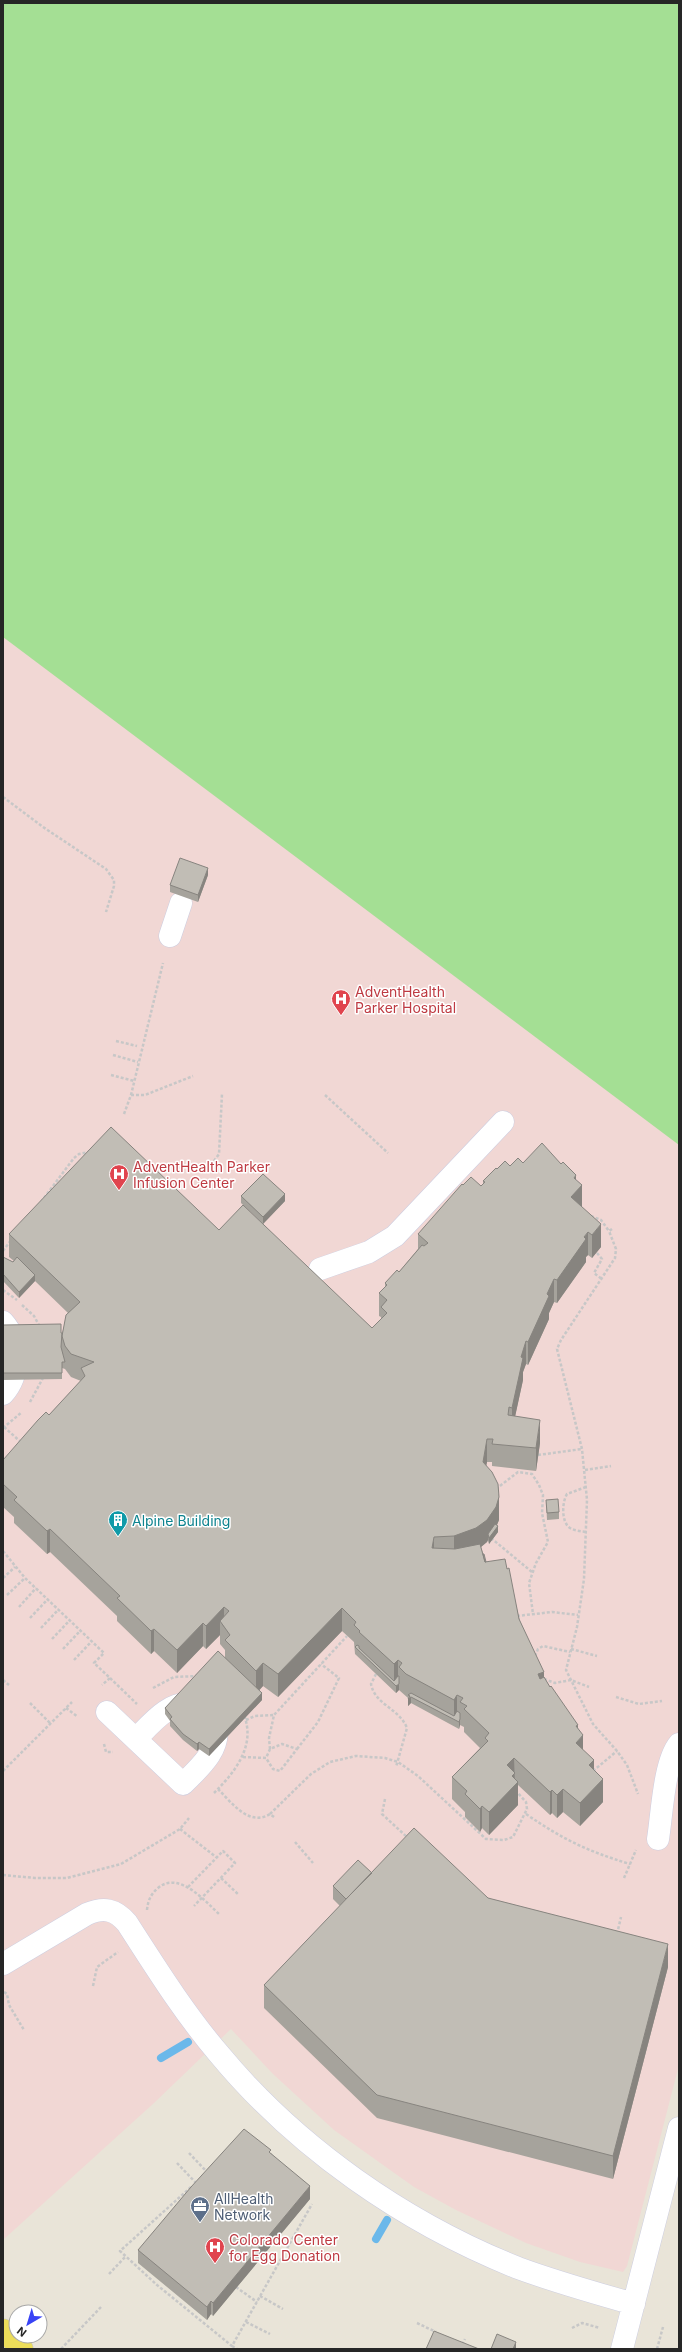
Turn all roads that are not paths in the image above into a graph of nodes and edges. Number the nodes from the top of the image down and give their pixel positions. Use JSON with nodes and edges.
{"nodes":[{"id":1,"x":181,"y":903,"type":"dead end"},
{"id":2,"x":170,"y":936,"type":"dead end"},
{"id":3,"x":503,"y":1122,"type":"dead end"},
{"id":4,"x":320,"y":1269,"type":"dead end"},
{"id":5,"x":3,"y":1322,"type":"edge"},
{"id":6,"x":3,"y":1394,"type":"edge"},
{"id":7,"x":107,"y":1712,"type":"dead end"},
{"id":8,"x":136,"y":1739,"type":"junction"},
{"id":9,"x":679,"y":1744,"type":"edge"},
{"id":10,"x":658,"y":1839,"type":"dead end"},
{"id":11,"x":3,"y":1964,"type":"edge"},
{"id":12,"x":679,"y":2128,"type":"edge"},
{"id":13,"x":634,"y":2304,"type":"junction"},
{"id":14,"x":3,"y":2330,"type":"edge"},
{"id":15,"x":22,"y":2349,"type":"edge"},
{"id":16,"x":622,"y":2349,"type":"edge"}],
"edges":[{"from":1,"to":2,"type":"street"},
{"from":3,"to":4,"type":"street"},
{"from":5,"to":6,"type":"street"},
{"from":7,"to":8,"type":"street"},
{"from":8,"to":8,"type":"street"},
{"from":9,"to":10,"type":"street"},
{"from":11,"to":13,"type":"street"},
{"from":12,"to":13,"type":"street"},
{"from":13,"to":16,"type":"street"},
{"from":14,"to":15,"type":"main road"}]}
